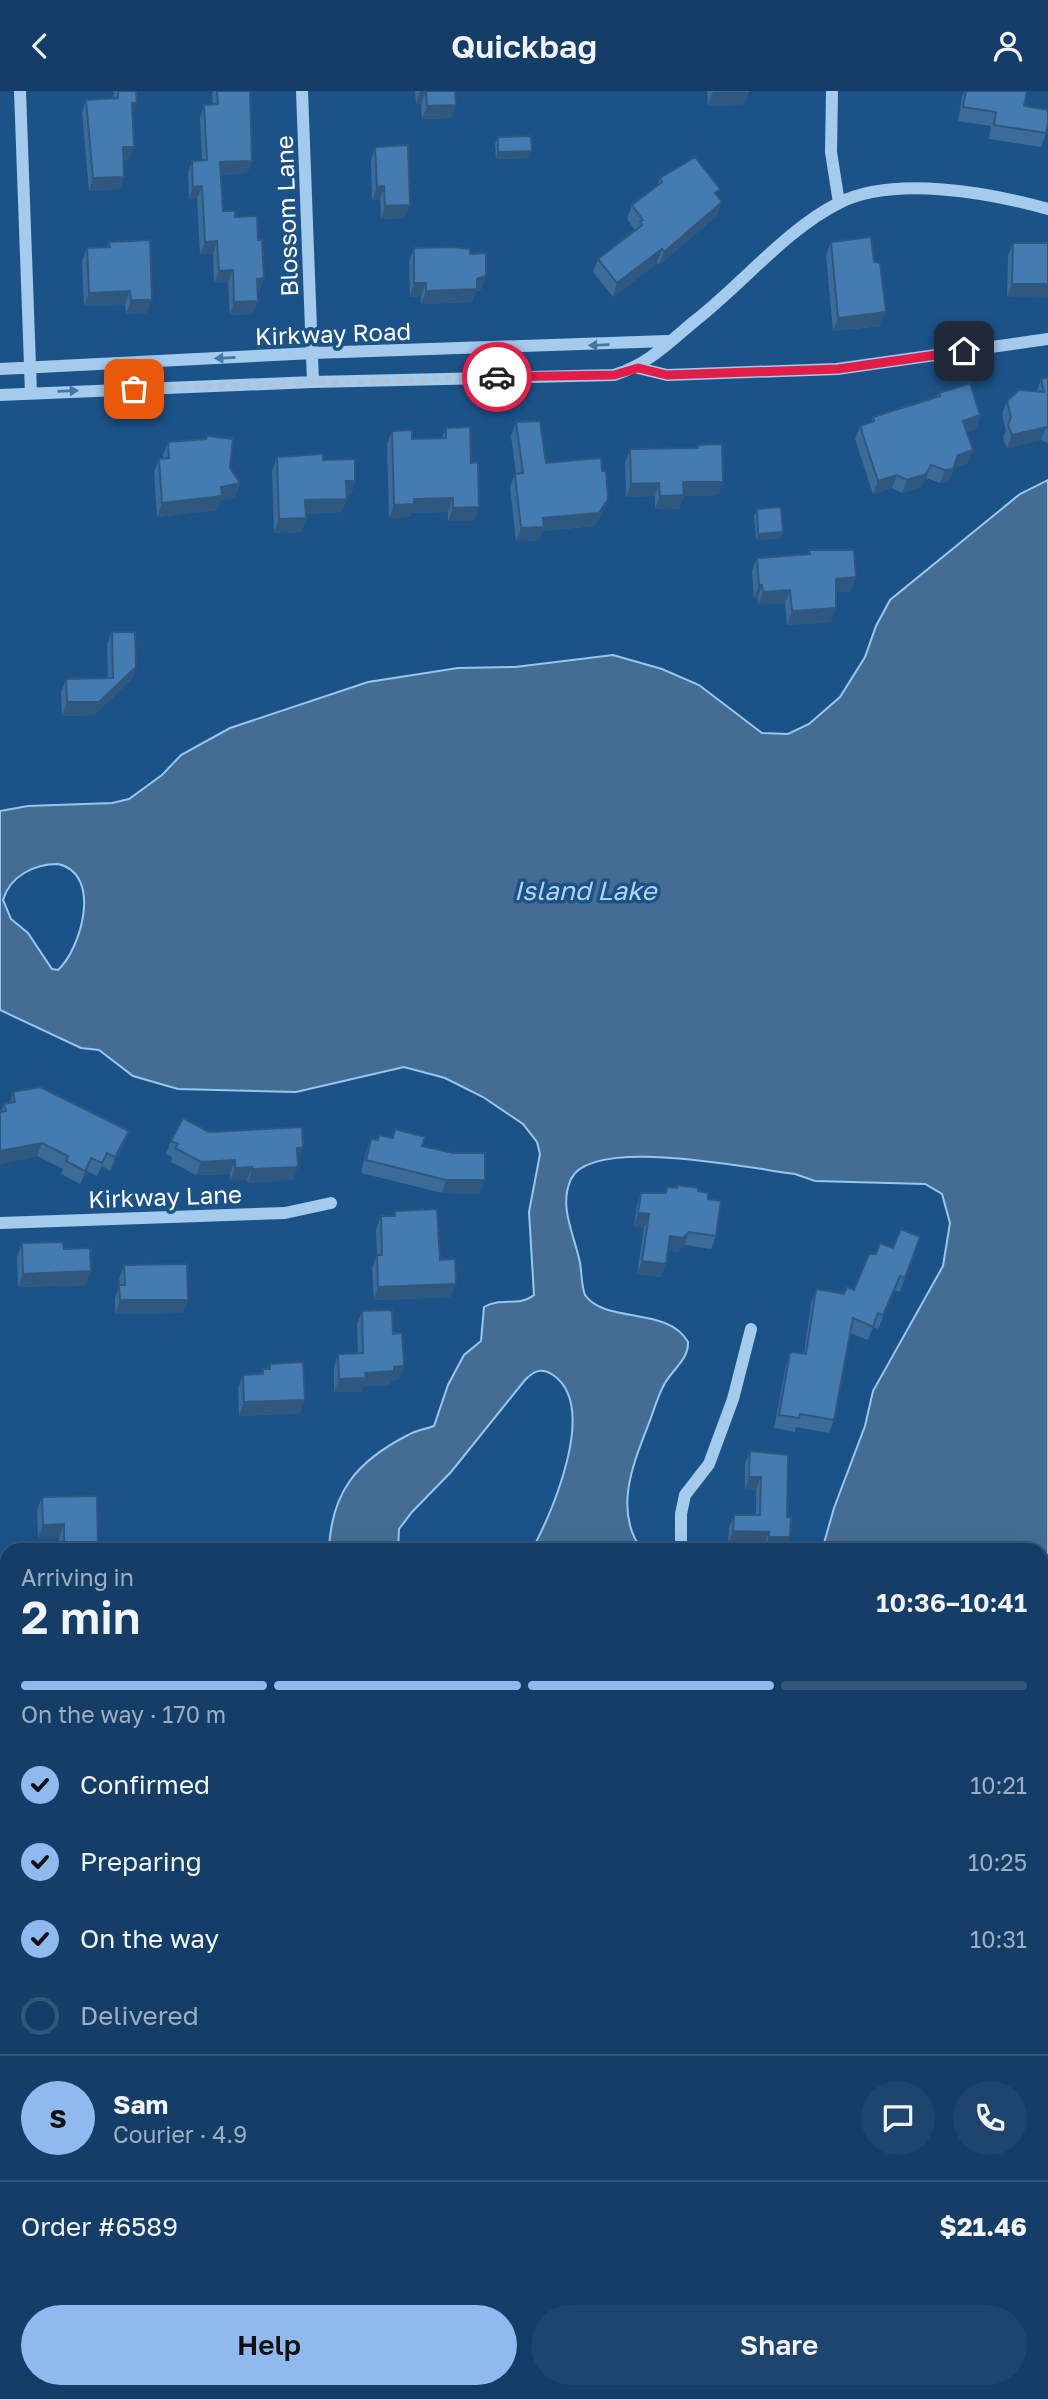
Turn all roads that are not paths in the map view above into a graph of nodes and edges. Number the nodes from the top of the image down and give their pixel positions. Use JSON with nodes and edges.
{"nodes":[{"id":1,"x":20,"y":91,"type":"edge"},
{"id":2,"x":302,"y":91,"type":"edge"},
{"id":3,"x":832,"y":91,"type":"edge"},
{"id":4,"x":839,"y":203,"type":"junction"},
{"id":5,"x":1048,"y":209,"type":"edge"},
{"id":6,"x":1048,"y":339,"type":"edge"},
{"id":7,"x":667,"y":341,"type":"junction"},
{"id":8,"x":313,"y":353,"type":"junction"},
{"id":9,"x":32,"y":368,"type":"junction"},
{"id":10,"x":638,"y":368,"type":"junction"},
{"id":11,"x":0,"y":369,"type":"edge"},
{"id":12,"x":313,"y":382,"type":"junction"},
{"id":13,"x":31,"y":393,"type":"junction"},
{"id":14,"x":0,"y":395,"type":"edge"},
{"id":15,"x":331,"y":1203,"type":"dead end"},
{"id":16,"x":0,"y":1223,"type":"edge"},
{"id":17,"x":751,"y":1329,"type":"dead end"},
{"id":18,"x":681,"y":1543,"type":"edge"}],
"edges":[{"from":1,"to":9,"type":"street"},
{"from":2,"to":8,"type":"street","name":"Blossom Lane"},
{"from":3,"to":4,"type":"street"},
{"from":4,"to":5,"type":"street","name":"Kirkway Road"},
{"from":4,"to":7,"type":"street","name":"Kirkway Road"},
{"from":6,"to":10,"type":"street"},
{"from":7,"to":8,"type":"street","name":"Kirkway Road","one_way":true},
{"from":7,"to":10,"type":"street","name":"Kirkway Road"},
{"from":8,"to":9,"type":"street","name":"Kirkway Road","one_way":true},
{"from":8,"to":12,"type":"street","name":"Blossom Lane"},
{"from":9,"to":11,"type":"street","name":"Kirkway Road"},
{"from":9,"to":13,"type":"street"},
{"from":10,"to":12,"type":"street","name":"Kirkway Road"},
{"from":13,"to":12,"type":"street","name":"Kirkway Road","one_way":true},
{"from":13,"to":14,"type":"street","name":"Kirkway Road"},
{"from":15,"to":16,"type":"street","name":"Kirkway Lane"},
{"from":17,"to":18,"type":"street"}]}
